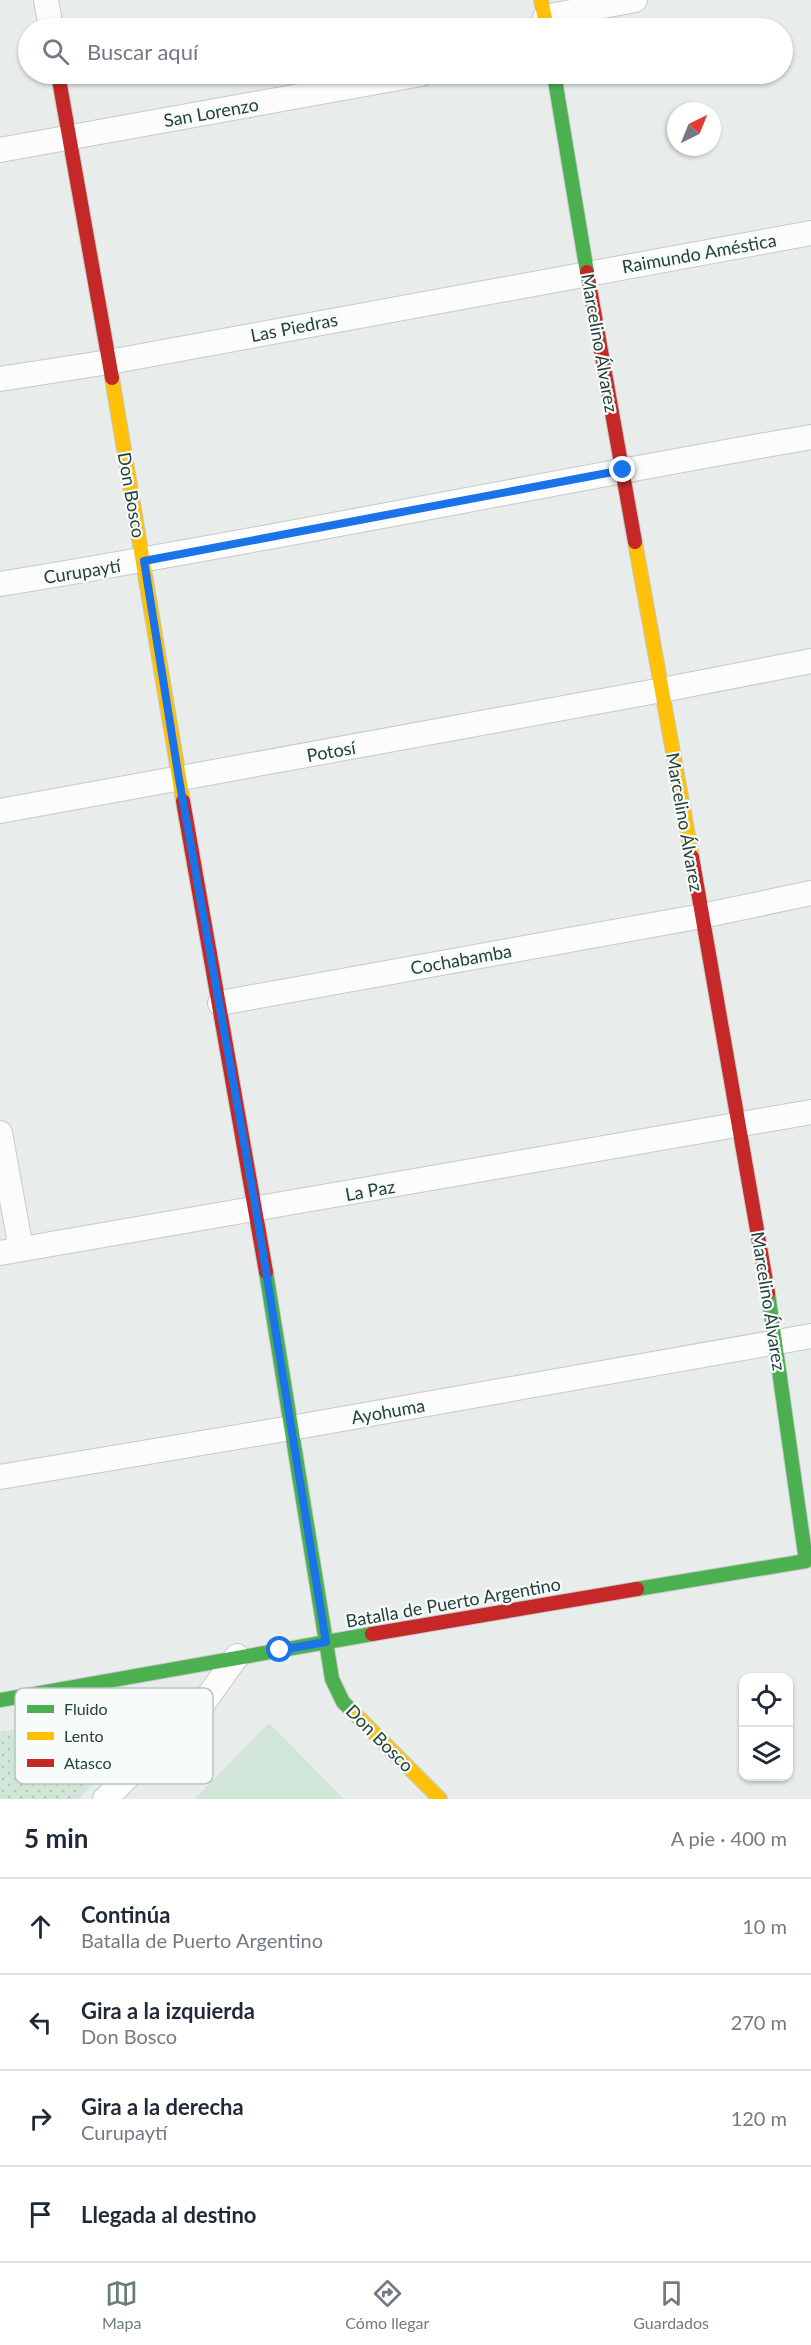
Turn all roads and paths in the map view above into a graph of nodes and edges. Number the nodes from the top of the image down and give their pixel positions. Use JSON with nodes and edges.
{"nodes":[{"id":1,"x":46,"y":0,"type":"edge"},
{"id":2,"x":635,"y":0,"type":"edge"},
{"id":3,"x":544,"y":15,"type":"edge"},
{"id":4,"x":49,"y":18,"type":"edge"},
{"id":5,"x":60,"y":84,"type":"edge"},
{"id":6,"x":367,"y":84,"type":"edge"},
{"id":7,"x":556,"y":84,"type":"edge"},
{"id":8,"x":69,"y":139,"type":"junction"},
{"id":9,"x":0,"y":150,"type":"edge"},
{"id":10,"x":811,"y":232,"type":"edge"},
{"id":11,"x":587,"y":273,"type":"junction"},
{"id":12,"x":109,"y":362,"type":"junction"},
{"id":13,"x":0,"y":379,"type":"edge"},
{"id":14,"x":811,"y":437,"type":"edge"},
{"id":15,"x":623,"y":470,"type":"junction"},
{"id":16,"x":144,"y":561,"type":"junction"},
{"id":17,"x":0,"y":584,"type":"edge"},
{"id":18,"x":811,"y":661,"type":"edge"},
{"id":19,"x":662,"y":690,"type":"junction"},
{"id":20,"x":179,"y":779,"type":"junction"},
{"id":21,"x":0,"y":811,"type":"edge"},
{"id":22,"x":811,"y":893,"type":"edge"},
{"id":23,"x":702,"y":916,"type":"junction"},
{"id":24,"x":220,"y":1003,"type":"junction"},
{"id":25,"x":811,"y":1112,"type":"edge"},
{"id":26,"x":740,"y":1125,"type":"junction"},
{"id":27,"x":0,"y":1133,"type":"edge"},
{"id":28,"x":256,"y":1210,"type":"junction"},
{"id":29,"x":10,"y":1251,"type":"edge"},
{"id":30,"x":811,"y":1336,"type":"edge"},
{"id":31,"x":776,"y":1343,"type":"junction"},
{"id":32,"x":291,"y":1428,"type":"junction"},
{"id":33,"x":0,"y":1477,"type":"edge"},
{"id":34,"x":809,"y":1564,"type":"edge"},
{"id":35,"x":326,"y":1642,"type":"junction"},
{"id":36,"x":237,"y":1656,"type":"junction"},
{"id":37,"x":65,"y":1688,"type":"edge"},
{"id":38,"x":213,"y":1688,"type":"edge"},
{"id":39,"x":15,"y":1697,"type":"edge"},
{"id":40,"x":0,"y":1700,"type":"edge"},
{"id":41,"x":120,"y":1784,"type":"edge"},
{"id":42,"x":105,"y":1799,"type":"edge"},
{"id":43,"x":440,"y":1799,"type":"edge"}],
"edges":[{"from":1,"to":4,"type":"street"},
{"from":2,"to":3,"type":"street"},
{"from":5,"to":8,"type":"main road","name":"Don Bosco"},
{"from":6,"to":8,"type":"street","name":"San Lorenzo"},
{"from":7,"to":11,"type":"main road","name":"Marcelino Álvarez"},
{"from":8,"to":9,"type":"street","name":"San Lorenzo"},
{"from":8,"to":12,"type":"main road","name":"Don Bosco"},
{"from":10,"to":11,"type":"street","name":"Raimundo Améstica"},
{"from":11,"to":12,"type":"street","name":"Las Piedras"},
{"from":11,"to":15,"type":"main road","name":"Marcelino Álvarez"},
{"from":12,"to":13,"type":"street","name":"Las Piedras"},
{"from":12,"to":16,"type":"main road","name":"Don Bosco"},
{"from":14,"to":15,"type":"street","name":"Curupaytí"},
{"from":15,"to":16,"type":"street","name":"Curupaytí"},
{"from":15,"to":19,"type":"main road","name":"Marcelino Álvarez"},
{"from":16,"to":17,"type":"street","name":"Curupaytí"},
{"from":16,"to":20,"type":"main road","name":"Don Bosco"},
{"from":18,"to":19,"type":"street","name":"Potosí"},
{"from":19,"to":20,"type":"street","name":"Potosí"},
{"from":19,"to":23,"type":"main road","name":"Marcelino Álvarez"},
{"from":20,"to":21,"type":"street","name":"Potosí"},
{"from":20,"to":24,"type":"main road","name":"Don Bosco"},
{"from":22,"to":23,"type":"street","name":"Cochabamba"},
{"from":23,"to":24,"type":"street","name":"Cochabamba"},
{"from":23,"to":26,"type":"main road","name":"Marcelino Álvarez"},
{"from":24,"to":28,"type":"main road","name":"Don Bosco"},
{"from":25,"to":26,"type":"street","name":"La Paz"},
{"from":26,"to":28,"type":"street","name":"La Paz"},
{"from":26,"to":31,"type":"main road","name":"Marcelino Álvarez"},
{"from":27,"to":29,"type":"street"},
{"from":28,"to":29,"type":"street","name":"La Paz"},
{"from":28,"to":32,"type":"main road","name":"Don Bosco"},
{"from":30,"to":31,"type":"street","name":"Ayohuma"},
{"from":31,"to":32,"type":"street","name":"Ayohuma"},
{"from":31,"to":34,"type":"main road","name":"Marcelino Álvarez"},
{"from":32,"to":33,"type":"street","name":"Ayohuma"},
{"from":32,"to":35,"type":"main road","name":"Don Bosco"},
{"from":34,"to":35,"type":"main road","name":"Batalla de Puerto Argentino"},
{"from":35,"to":36,"type":"main road","name":"Batalla de Puerto Argentino"},
{"from":35,"to":43,"type":"main road","name":"Don Bosco"},
{"from":36,"to":37,"type":"main road","name":"Batalla de Puerto Argentino"},
{"from":36,"to":38,"type":"street"},
{"from":39,"to":40,"type":"main road","name":"Batalla de Puerto Argentino"},
{"from":41,"to":42,"type":"street"}]}
